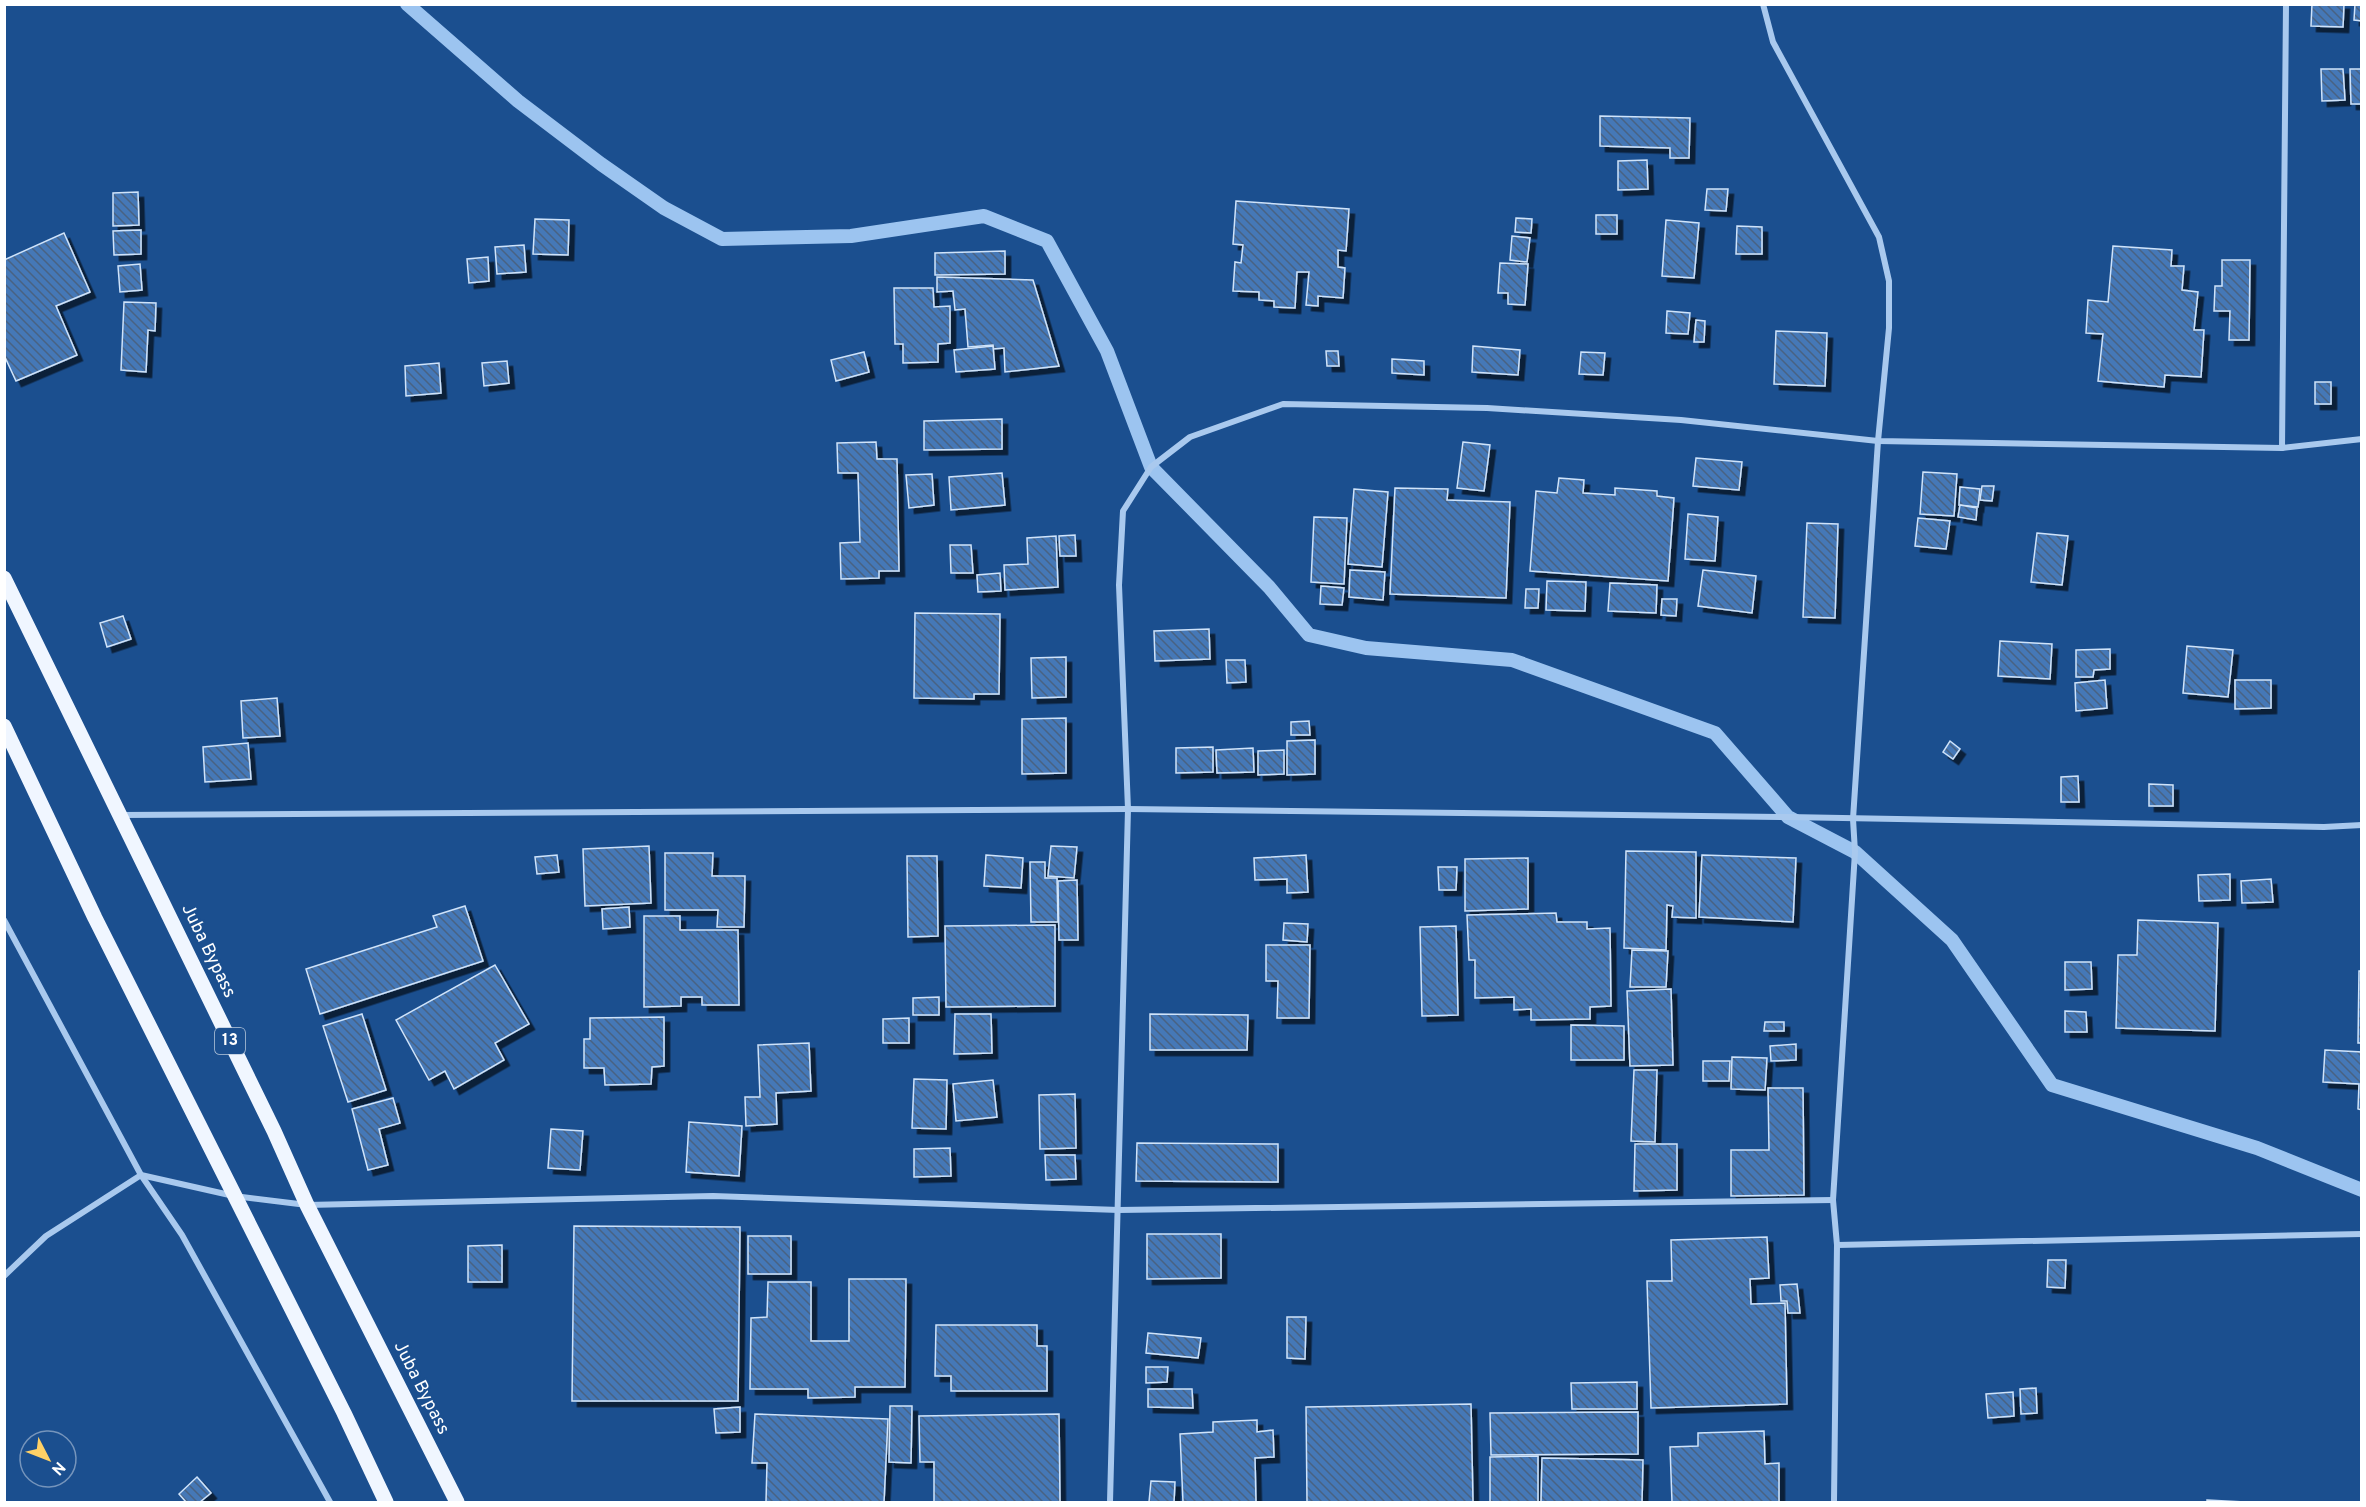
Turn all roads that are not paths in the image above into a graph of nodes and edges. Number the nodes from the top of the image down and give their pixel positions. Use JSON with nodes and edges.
{"nodes":[{"id":1,"x":1763,"y":4,"type":"edge"},
{"id":2,"x":2286,"y":4,"type":"edge"},
{"id":3,"x":2361,"y":439,"type":"edge"},
{"id":4,"x":1878,"y":441,"type":"junction"},
{"id":5,"x":2282,"y":448,"type":"junction"},
{"id":6,"x":4,"y":578,"type":"edge"},
{"id":7,"x":4,"y":726,"type":"edge"},
{"id":8,"x":1128,"y":809,"type":"junction"},
{"id":9,"x":120,"y":815,"type":"junction"},
{"id":10,"x":1853,"y":819,"type":"junction"},
{"id":11,"x":2361,"y":825,"type":"edge"},
{"id":12,"x":4,"y":920,"type":"edge"},
{"id":13,"x":141,"y":1175,"type":"junction"},
{"id":14,"x":234,"y":1196,"type":"junction"},
{"id":15,"x":1833,"y":1200,"type":"junction"},
{"id":16,"x":307,"y":1205,"type":"junction"},
{"id":17,"x":1119,"y":1209,"type":"junction"},
{"id":18,"x":2361,"y":1234,"type":"edge"},
{"id":19,"x":1837,"y":1245,"type":"junction"},
{"id":20,"x":4,"y":1276,"type":"edge"},
{"id":21,"x":330,"y":1503,"type":"edge"},
{"id":22,"x":386,"y":1503,"type":"edge"},
{"id":23,"x":457,"y":1503,"type":"edge"},
{"id":24,"x":1110,"y":1503,"type":"edge"},
{"id":25,"x":1834,"y":1503,"type":"edge"}],
"edges":[{"from":1,"to":4,"type":"street"},
{"from":2,"to":5,"type":"street"},
{"from":3,"to":5,"type":"street"},
{"from":4,"to":5,"type":"street"},
{"from":4,"to":8,"type":"street"},
{"from":4,"to":10,"type":"street"},
{"from":6,"to":9,"type":"main road","name":"Juba Bypass","number":"13"},
{"from":7,"to":14,"type":"main road"},
{"from":8,"to":9,"type":"street"},
{"from":8,"to":10,"type":"street"},
{"from":8,"to":17,"type":"street"},
{"from":9,"to":16,"type":"main road","name":"Juba Bypass","number":"13"},
{"from":10,"to":11,"type":"street"},
{"from":10,"to":15,"type":"street"},
{"from":12,"to":13,"type":"street"},
{"from":13,"to":14,"type":"street"},
{"from":13,"to":20,"type":"street"},
{"from":13,"to":21,"type":"street"},
{"from":14,"to":16,"type":"street"},
{"from":14,"to":22,"type":"main road"},
{"from":15,"to":17,"type":"street"},
{"from":15,"to":19,"type":"street"},
{"from":16,"to":17,"type":"street"},
{"from":16,"to":23,"type":"main road","name":"Juba Bypass","number":"13"},
{"from":17,"to":24,"type":"street"},
{"from":18,"to":19,"type":"street"},
{"from":19,"to":25,"type":"street"}]}
